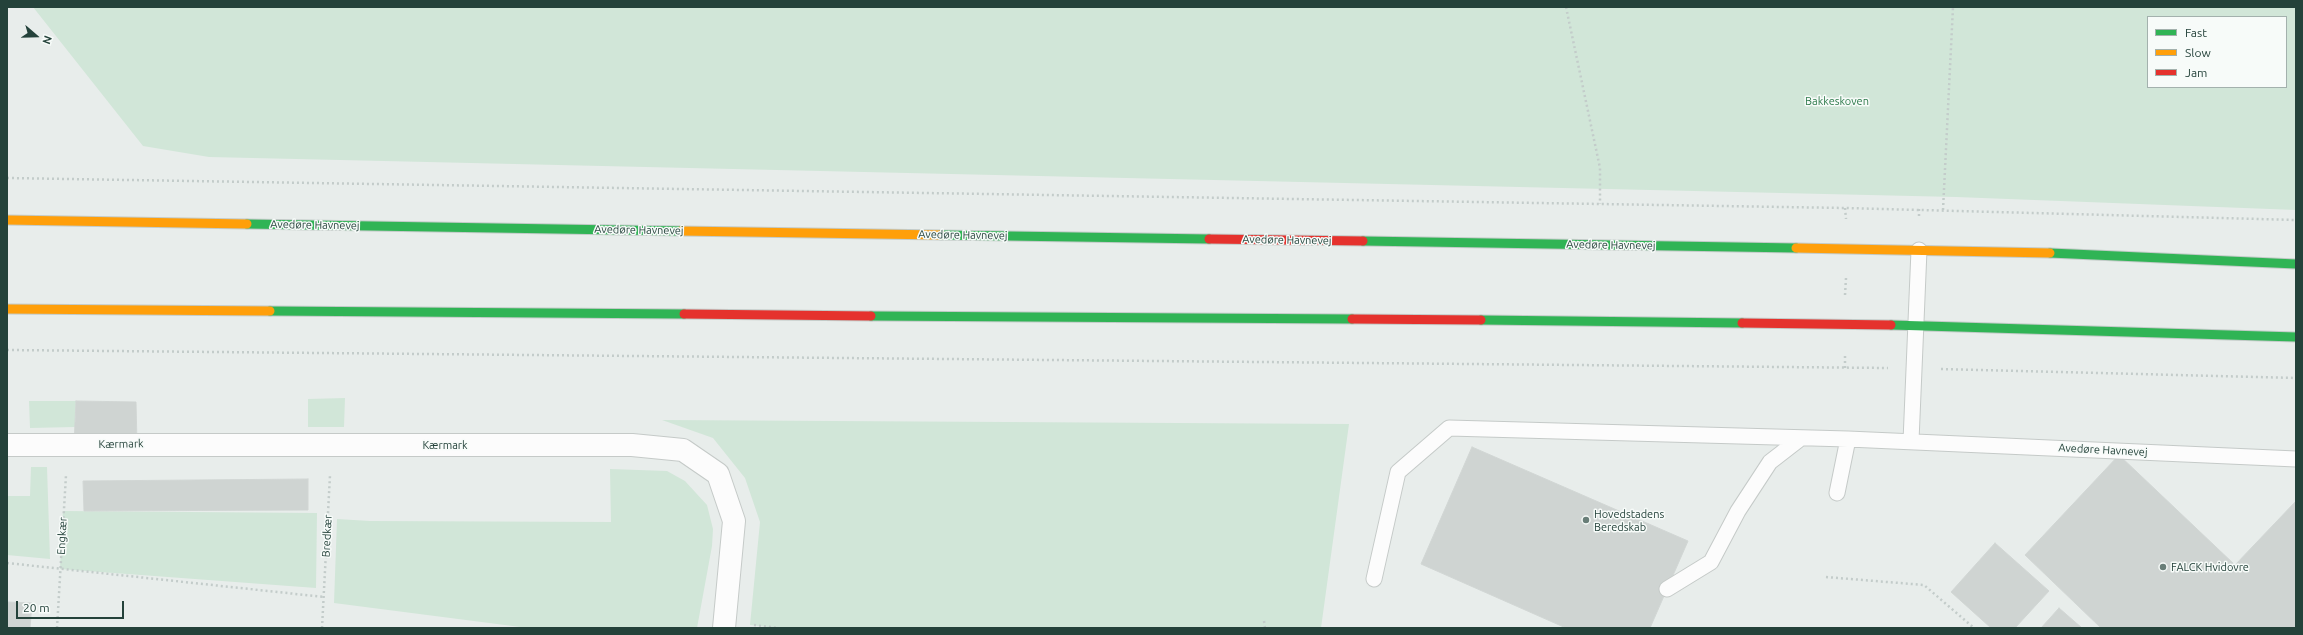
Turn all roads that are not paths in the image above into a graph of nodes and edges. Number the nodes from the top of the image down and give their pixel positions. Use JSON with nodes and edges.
{"nodes":[{"id":1,"x":7,"y":220,"type":"edge"},
{"id":2,"x":1919,"y":250,"type":"junction"},
{"id":3,"x":2296,"y":264,"type":"edge"},
{"id":4,"x":7,"y":309,"type":"edge"},
{"id":5,"x":1916,"y":325,"type":"junction"},
{"id":6,"x":2296,"y":337,"type":"edge"},
{"id":7,"x":1801,"y":438,"type":"junction"},
{"id":8,"x":1848,"y":439,"type":"junction"},
{"id":9,"x":1911,"y":441,"type":"junction"},
{"id":10,"x":7,"y":445,"type":"edge"},
{"id":11,"x":2296,"y":459,"type":"edge"},
{"id":12,"x":1837,"y":493,"type":"dead end"},
{"id":13,"x":1374,"y":579,"type":"dead end"},
{"id":14,"x":1667,"y":589,"type":"dead end"},
{"id":15,"x":724,"y":628,"type":"edge"}],
"edges":[{"from":1,"to":2,"type":"street","name":"Avedøre Havnevej"},
{"from":2,"to":3,"type":"street","name":"Avedøre Havnevej"},
{"from":2,"to":5,"type":"lane"},
{"from":4,"to":5,"type":"street"},
{"from":5,"to":6,"type":"street"},
{"from":5,"to":9,"type":"lane"},
{"from":7,"to":8,"type":"lane","name":"Avedøre Havnevej"},
{"from":7,"to":13,"type":"lane","name":"Avedøre Havnevej"},
{"from":7,"to":14,"type":"lane"},
{"from":8,"to":9,"type":"lane","name":"Avedøre Havnevej"},
{"from":8,"to":12,"type":"lane"},
{"from":9,"to":11,"type":"lane","name":"Avedøre Havnevej"},
{"from":10,"to":15,"type":"street","name":"Kærmark"}]}
